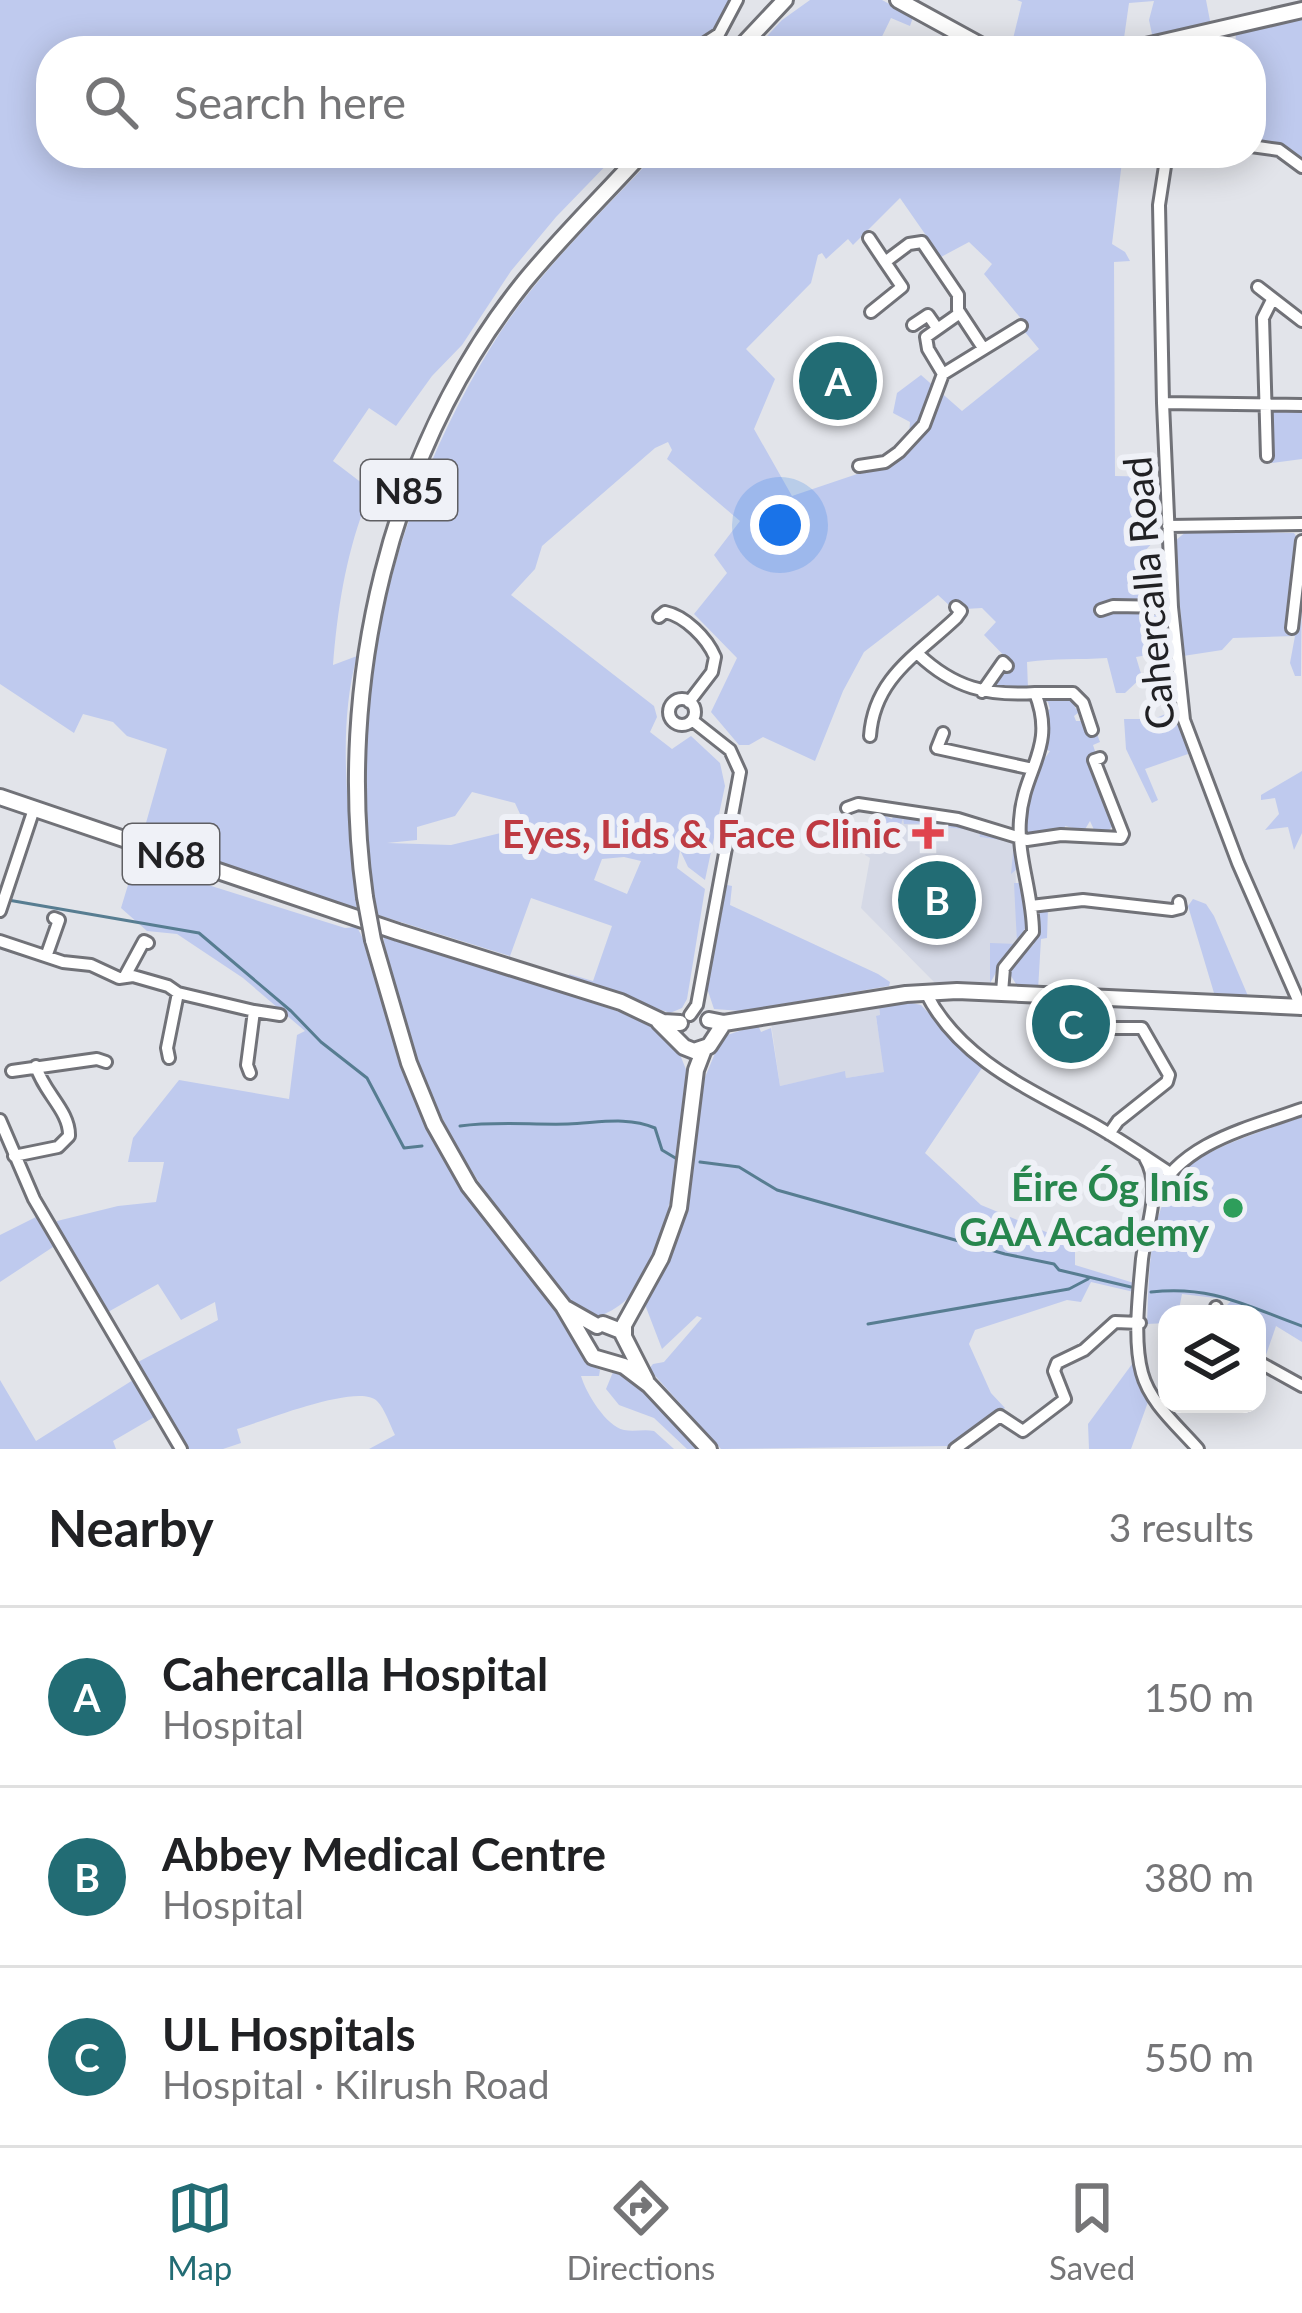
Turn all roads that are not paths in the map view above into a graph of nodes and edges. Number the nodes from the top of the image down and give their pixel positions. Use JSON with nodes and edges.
{"nodes":[{"id":1,"x":737,"y":0,"type":"edge"},
{"id":2,"x":785,"y":0,"type":"edge"},
{"id":3,"x":798,"y":0,"type":"edge"},
{"id":4,"x":898,"y":0,"type":"edge"},
{"id":5,"x":1302,"y":10,"type":"edge"},
{"id":6,"x":774,"y":15,"type":"junction"},
{"id":7,"x":716,"y":36,"type":"edge"},
{"id":8,"x":752,"y":36,"type":"edge"},
{"id":9,"x":964,"y":36,"type":"edge"},
{"id":10,"x":1189,"y":36,"type":"edge"},
{"id":11,"x":1266,"y":148,"type":"edge"},
{"id":12,"x":1302,"y":167,"type":"edge"},
{"id":13,"x":628,"y":168,"type":"edge"},
{"id":14,"x":1165,"y":168,"type":"edge"},
{"id":15,"x":869,"y":238,"type":"dead end"},
{"id":16,"x":885,"y":262,"type":"junction"},
{"id":17,"x":1258,"y":287,"type":"dead end"},
{"id":18,"x":1272,"y":300,"type":"junction"},
{"id":19,"x":871,"y":312,"type":"dead end"},
{"id":20,"x":960,"y":313,"type":"junction"},
{"id":21,"x":1302,"y":321,"type":"edge"},
{"id":22,"x":913,"y":325,"type":"dead end"},
{"id":23,"x":1022,"y":326,"type":"dead end"},
{"id":24,"x":937,"y":328,"type":"junction"},
{"id":25,"x":982,"y":348,"type":"junction"},
{"id":26,"x":944,"y":374,"type":"junction"},
{"id":27,"x":1163,"y":403,"type":"junction"},
{"id":28,"x":1264,"y":405,"type":"junction"},
{"id":29,"x":1302,"y":405,"type":"edge"},
{"id":30,"x":1267,"y":455,"type":"dead end"},
{"id":31,"x":859,"y":466,"type":"dead end"},
{"id":32,"x":1302,"y":524,"type":"edge"},
{"id":33,"x":1168,"y":526,"type":"junction"},
{"id":34,"x":1302,"y":542,"type":"edge"},
{"id":35,"x":956,"y":607,"type":"dead end"},
{"id":36,"x":1172,"y":607,"type":"junction"},
{"id":37,"x":1101,"y":610,"type":"dead end"},
{"id":38,"x":659,"y":617,"type":"dead end"},
{"id":39,"x":1292,"y":628,"type":"dead end"},
{"id":40,"x":919,"y":654,"type":"junction"},
{"id":41,"x":1006,"y":666,"type":"dead end"},
{"id":42,"x":982,"y":692,"type":"junction"},
{"id":43,"x":1035,"y":693,"type":"junction"},
{"id":44,"x":689,"y":702,"type":"junction"},
{"id":45,"x":692,"y":721,"type":"junction"},
{"id":46,"x":674,"y":723,"type":"junction"},
{"id":47,"x":1092,"y":730,"type":"dead end"},
{"id":48,"x":943,"y":733,"type":"dead end"},
{"id":49,"x":665,"y":734,"type":"dead end"},
{"id":50,"x":870,"y":738,"type":"dead end"},
{"id":51,"x":1100,"y":758,"type":"dead end"},
{"id":52,"x":1033,"y":769,"type":"junction"},
{"id":53,"x":0,"y":796,"type":"edge"},
{"id":54,"x":847,"y":808,"type":"dead end"},
{"id":55,"x":34,"y":809,"type":"junction"},
{"id":56,"x":1020,"y":837,"type":"junction"},
{"id":57,"x":1179,"y":902,"type":"dead end"},
{"id":58,"x":2,"y":904,"type":"edge"},
{"id":59,"x":1031,"y":906,"type":"junction"},
{"id":60,"x":54,"y":918,"type":"dead end"},
{"id":61,"x":0,"y":941,"type":"edge"},
{"id":62,"x":148,"y":943,"type":"dead end"},
{"id":63,"x":47,"y":954,"type":"junction"},
{"id":64,"x":125,"y":976,"type":"junction"},
{"id":65,"x":1002,"y":992,"type":"junction"},
{"id":66,"x":178,"y":993,"type":"junction"},
{"id":67,"x":926,"y":993,"type":"junction"},
{"id":68,"x":1092,"y":997,"type":"junction"},
{"id":69,"x":1302,"y":1008,"type":"edge"},
{"id":70,"x":254,"y":1012,"type":"junction"},
{"id":71,"x":280,"y":1015,"type":"dead end"},
{"id":72,"x":652,"y":1017,"type":"junction"},
{"id":73,"x":702,"y":1020,"type":"junction"},
{"id":74,"x":682,"y":1044,"type":"junction"},
{"id":75,"x":704,"y":1049,"type":"junction"},
{"id":76,"x":169,"y":1058,"type":"dead end"},
{"id":77,"x":106,"y":1062,"type":"dead end"},
{"id":78,"x":36,"y":1066,"type":"junction"},
{"id":79,"x":696,"y":1070,"type":"junction"},
{"id":80,"x":12,"y":1071,"type":"dead end"},
{"id":81,"x":250,"y":1073,"type":"dead end"},
{"id":82,"x":1302,"y":1109,"type":"edge"},
{"id":83,"x":0,"y":1120,"type":"edge"},
{"id":84,"x":1109,"y":1134,"type":"junction"},
{"id":85,"x":14,"y":1156,"type":"junction"},
{"id":86,"x":1145,"y":1157,"type":"junction"},
{"id":87,"x":1170,"y":1172,"type":"junction"},
{"id":88,"x":1151,"y":1207,"type":"junction"},
{"id":89,"x":635,"y":1301,"type":"junction"},
{"id":90,"x":562,"y":1306,"type":"junction"},
{"id":91,"x":1140,"y":1323,"type":"junction"},
{"id":92,"x":600,"y":1325,"type":"junction"},
{"id":93,"x":625,"y":1340,"type":"junction"},
{"id":94,"x":588,"y":1348,"type":"junction"},
{"id":95,"x":610,"y":1362,"type":"junction"},
{"id":96,"x":1266,"y":1366,"type":"edge"},
{"id":97,"x":649,"y":1385,"type":"junction"},
{"id":98,"x":1302,"y":1386,"type":"edge"},
{"id":99,"x":181,"y":1449,"type":"edge"},
{"id":100,"x":709,"y":1449,"type":"edge"},
{"id":101,"x":955,"y":1449,"type":"edge"},
{"id":102,"x":1198,"y":1449,"type":"edge"}],
"edges":[{"from":1,"to":7,"type":"street"},
{"from":2,"to":6,"type":"main road"},
{"from":3,"to":6,"type":"main road"},
{"from":4,"to":9,"type":"main road"},
{"from":5,"to":10,"type":"main road"},
{"from":6,"to":8,"type":"main road"},
{"from":11,"to":12,"type":"street"},
{"from":13,"to":90,"type":"main road","number":"N85","bridge":true},
{"from":14,"to":27,"type":"street","name":"Cahercalla Road"},
{"from":15,"to":16,"type":"street"},
{"from":16,"to":19,"type":"street"},
{"from":16,"to":20,"type":"street"},
{"from":17,"to":18,"type":"street"},
{"from":18,"to":21,"type":"street"},
{"from":18,"to":28,"type":"street"},
{"from":20,"to":24,"type":"street"},
{"from":20,"to":25,"type":"street"},
{"from":22,"to":24,"type":"street"},
{"from":23,"to":25,"type":"street"},
{"from":24,"to":26,"type":"street"},
{"from":25,"to":26,"type":"street"},
{"from":26,"to":31,"type":"street"},
{"from":27,"to":28,"type":"street"},
{"from":27,"to":33,"type":"street","name":"Cahercalla Road"},
{"from":28,"to":29,"type":"street"},
{"from":28,"to":30,"type":"street"},
{"from":32,"to":33,"type":"street"},
{"from":33,"to":36,"type":"street","name":"Cahercalla Road"},
{"from":34,"to":39,"type":"street"},
{"from":35,"to":40,"type":"street"},
{"from":36,"to":37,"type":"street"},
{"from":36,"to":69,"type":"street","name":"Cahercalla Road"},
{"from":38,"to":44,"type":"street"},
{"from":40,"to":42,"type":"street"},
{"from":40,"to":50,"type":"street"},
{"from":41,"to":42,"type":"street"},
{"from":42,"to":43,"type":"street"},
{"from":43,"to":47,"type":"street"},
{"from":43,"to":52,"type":"street"},
{"from":44,"to":45,"type":"street"},
{"from":44,"to":46,"type":"street"},
{"from":45,"to":46,"type":"street"},
{"from":45,"to":73,"type":"street"},
{"from":46,"to":49,"type":"street"},
{"from":48,"to":52,"type":"street"},
{"from":51,"to":56,"type":"street"},
{"from":52,"to":56,"type":"street"},
{"from":53,"to":55,"type":"main road","number":"N68"},
{"from":54,"to":56,"type":"street"},
{"from":55,"to":58,"type":"street"},
{"from":55,"to":72,"type":"main road","number":"N68"},
{"from":56,"to":59,"type":"street"},
{"from":57,"to":59,"type":"street"},
{"from":59,"to":65,"type":"street"},
{"from":60,"to":63,"type":"street"},
{"from":61,"to":63,"type":"street"},
{"from":62,"to":64,"type":"street"},
{"from":63,"to":64,"type":"street"},
{"from":64,"to":66,"type":"street"},
{"from":65,"to":67,"type":"main road"},
{"from":65,"to":68,"type":"main road"},
{"from":66,"to":70,"type":"street"},
{"from":66,"to":76,"type":"street"},
{"from":67,"to":73,"type":"main road"},
{"from":67,"to":84,"type":"street"},
{"from":68,"to":69,"type":"main road"},
{"from":68,"to":84,"type":"street"},
{"from":70,"to":71,"type":"street"},
{"from":70,"to":81,"type":"street"},
{"from":72,"to":73,"type":"main road","number":"N68"},
{"from":72,"to":74,"type":"main road","number":"N68"},
{"from":73,"to":74,"type":"main road"},
{"from":73,"to":75,"type":"main road"},
{"from":74,"to":75,"type":"main road"},
{"from":74,"to":79,"type":"main road","number":"N68"},
{"from":75,"to":79,"type":"main road"},
{"from":77,"to":78,"type":"street"},
{"from":78,"to":80,"type":"street"},
{"from":78,"to":85,"type":"street"},
{"from":79,"to":89,"type":"main road"},
{"from":82,"to":87,"type":"street"},
{"from":83,"to":85,"type":"street"},
{"from":84,"to":86,"type":"street"},
{"from":85,"to":99,"type":"street"},
{"from":86,"to":87,"type":"street"},
{"from":86,"to":88,"type":"street"},
{"from":87,"to":88,"type":"street"},
{"from":88,"to":91,"type":"street"},
{"from":89,"to":92,"type":"main road"},
{"from":89,"to":93,"type":"main road"},
{"from":90,"to":92,"type":"main road","number":"N85"},
{"from":90,"to":94,"type":"main road","number":"N85"},
{"from":91,"to":101,"type":"street"},
{"from":91,"to":102,"type":"street"},
{"from":92,"to":93,"type":"main road","number":"N85"},
{"from":92,"to":94,"type":"main road"},
{"from":93,"to":95,"type":"main road"},
{"from":93,"to":97,"type":"main road","number":"N85"},
{"from":94,"to":95,"type":"main road","number":"N85"},
{"from":95,"to":97,"type":"main road","number":"N85"},
{"from":96,"to":98,"type":"street"},
{"from":97,"to":100,"type":"main road","number":"N85"}]}
